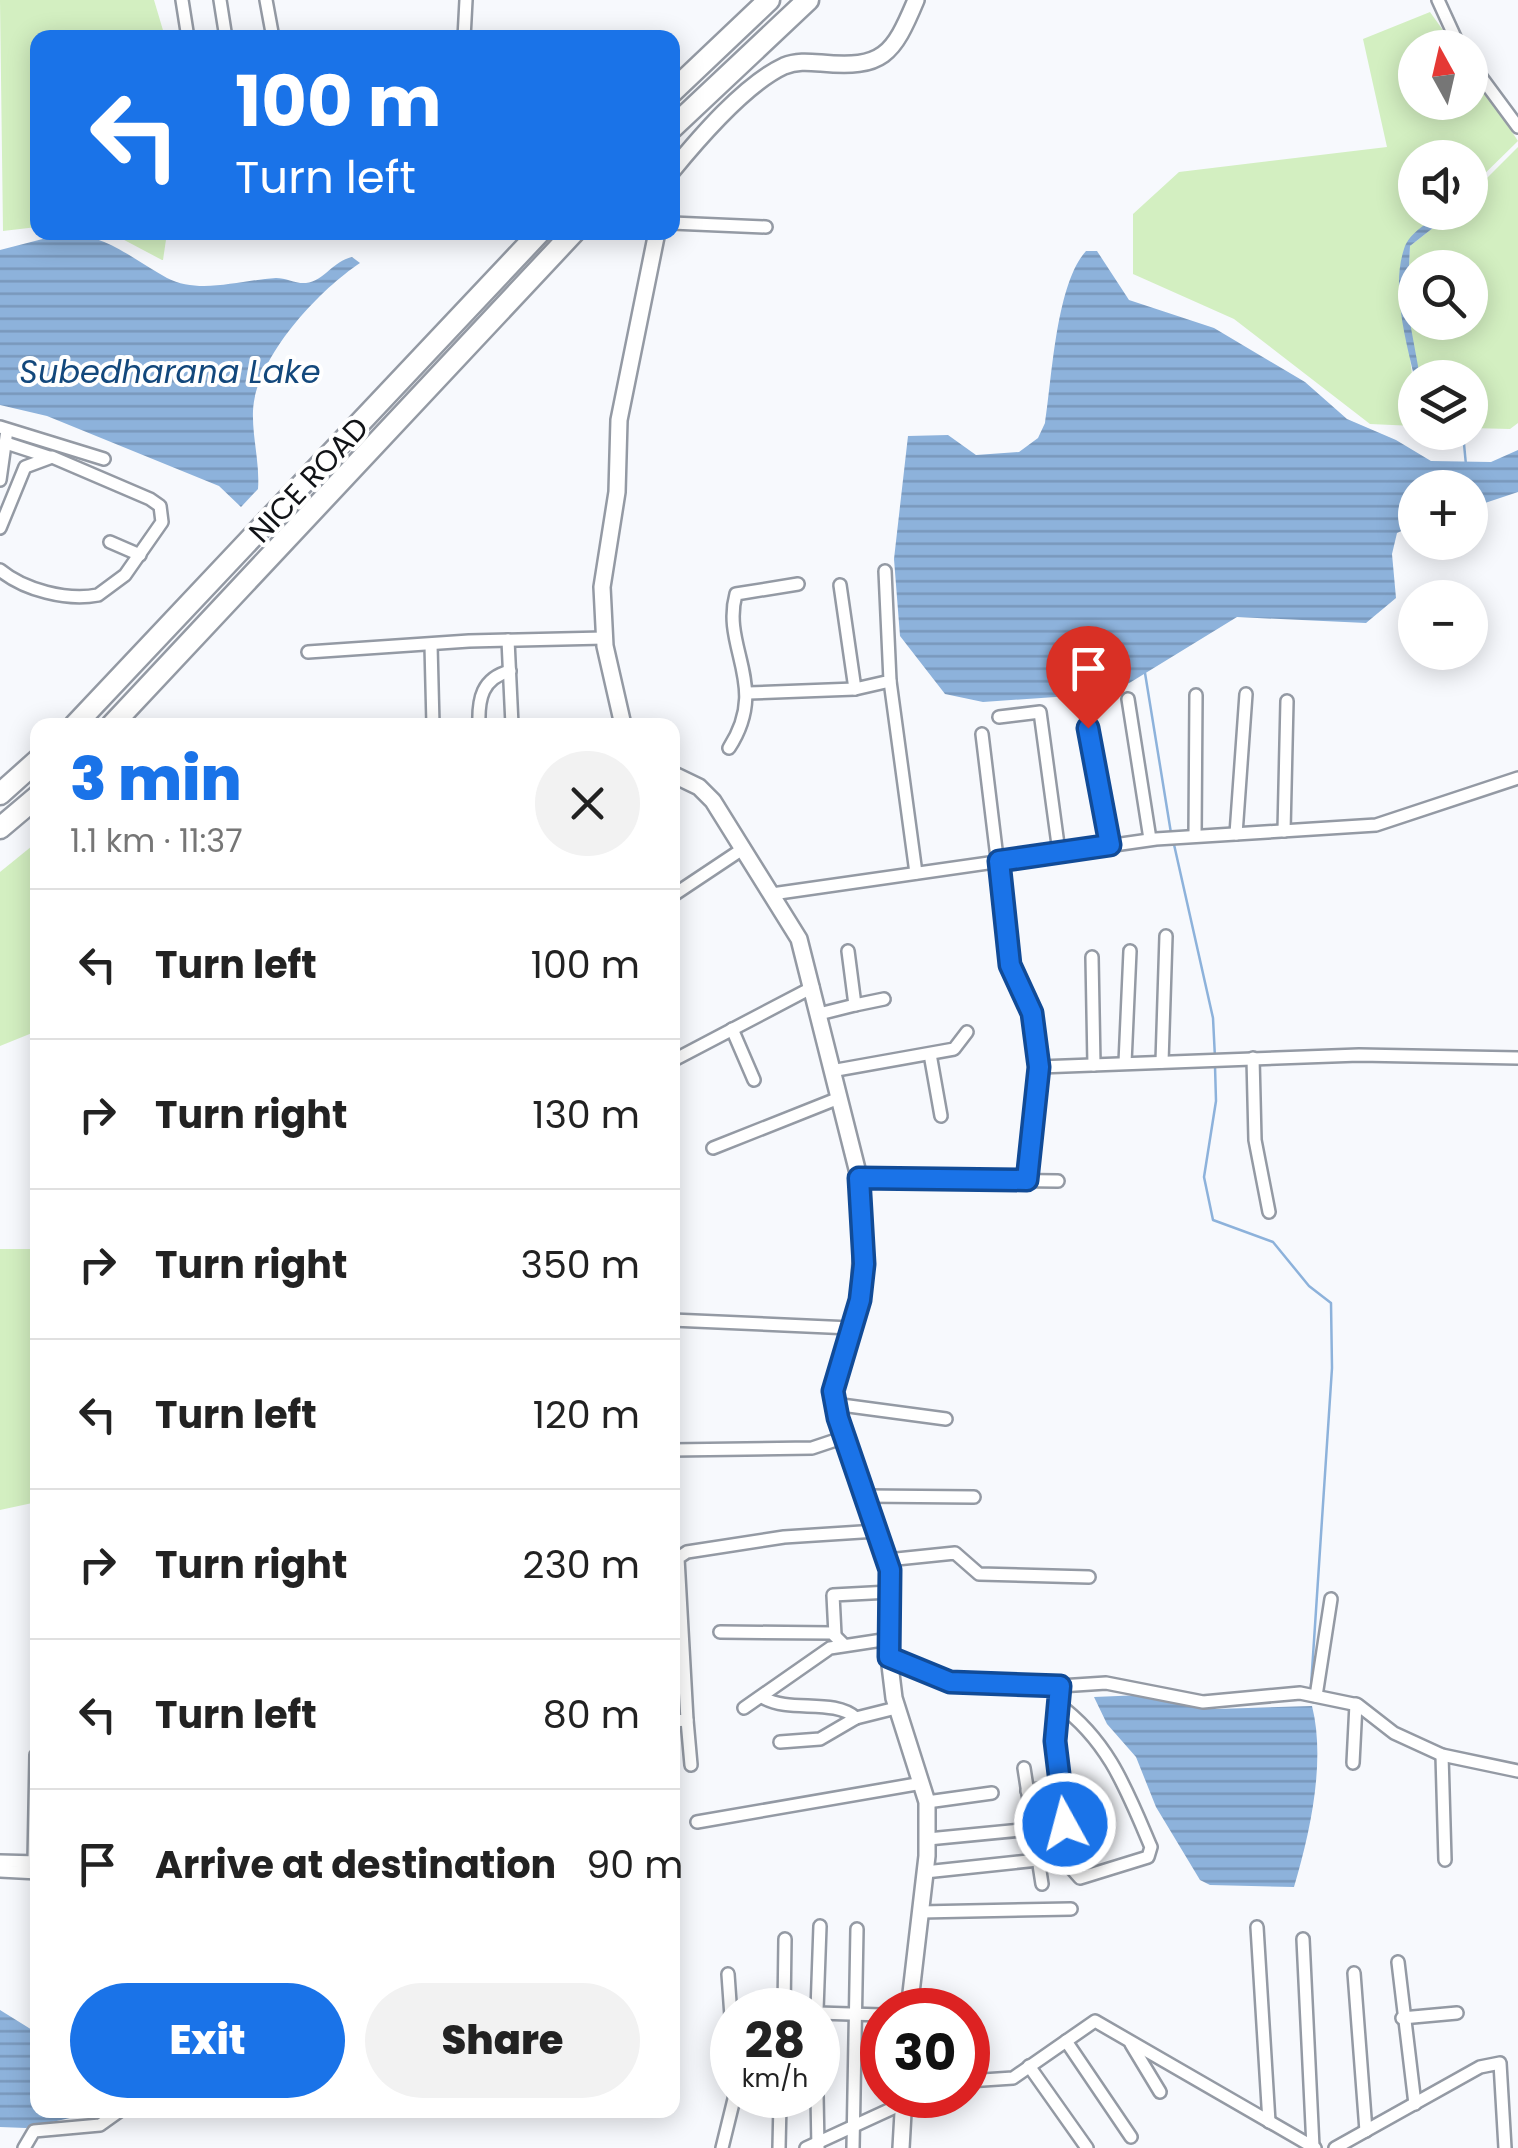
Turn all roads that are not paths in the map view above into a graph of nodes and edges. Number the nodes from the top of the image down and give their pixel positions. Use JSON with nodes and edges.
{"nodes":[{"id":1,"x":182,"y":0,"type":"edge"},
{"id":2,"x":220,"y":0,"type":"edge"},
{"id":3,"x":266,"y":0,"type":"edge"},
{"id":4,"x":466,"y":0,"type":"edge"},
{"id":5,"x":769,"y":0,"type":"edge"},
{"id":6,"x":808,"y":0,"type":"edge"},
{"id":7,"x":916,"y":0,"type":"edge"},
{"id":8,"x":1438,"y":0,"type":"edge"},
{"id":9,"x":187,"y":30,"type":"edge"},
{"id":10,"x":225,"y":30,"type":"edge"},
{"id":11,"x":272,"y":30,"type":"edge"},
{"id":12,"x":464,"y":30,"type":"edge"},
{"id":13,"x":1452,"y":30,"type":"edge"},
{"id":14,"x":680,"y":84,"type":"edge"},
{"id":15,"x":1488,"y":86,"type":"edge"},
{"id":16,"x":680,"y":120,"type":"edge"},
{"id":17,"x":1518,"y":127,"type":"edge"},
{"id":18,"x":680,"y":161,"type":"edge"},
{"id":19,"x":680,"y":222,"type":"edge"},
{"id":20,"x":766,"y":227,"type":"dead end"},
{"id":21,"x":532,"y":240,"type":"edge"},
{"id":22,"x":567,"y":240,"type":"edge"},
{"id":23,"x":655,"y":240,"type":"edge"},
{"id":24,"x":4,"y":433,"type":"edge"},
{"id":25,"x":52,"y":458,"type":"junction"},
{"id":26,"x":104,"y":459,"type":"dead end"},
{"id":27,"x":0,"y":480,"type":"edge"},
{"id":28,"x":0,"y":528,"type":"edge"},
{"id":29,"x":110,"y":542,"type":"dead end"},
{"id":30,"x":140,"y":555,"type":"junction"},
{"id":31,"x":0,"y":570,"type":"edge"},
{"id":32,"x":885,"y":570,"type":"dead end"},
{"id":33,"x":798,"y":584,"type":"dead end"},
{"id":34,"x":840,"y":585,"type":"dead end"},
{"id":35,"x":604,"y":638,"type":"junction"},
{"id":36,"x":508,"y":640,"type":"junction"},
{"id":37,"x":431,"y":645,"type":"junction"},
{"id":38,"x":308,"y":652,"type":"dead end"},
{"id":39,"x":510,"y":672,"type":"junction"},
{"id":40,"x":890,"y":680,"type":"junction"},
{"id":41,"x":855,"y":689,"type":"junction"},
{"id":42,"x":748,"y":693,"type":"junction"},
{"id":43,"x":1246,"y":694,"type":"dead end"},
{"id":44,"x":1196,"y":695,"type":"dead end"},
{"id":45,"x":1128,"y":699,"type":"dead end"},
{"id":46,"x":1286,"y":701,"type":"dead end"},
{"id":47,"x":999,"y":717,"type":"dead end"},
{"id":48,"x":82,"y":718,"type":"edge"},
{"id":49,"x":119,"y":718,"type":"edge"},
{"id":50,"x":433,"y":718,"type":"edge"},
{"id":51,"x":479,"y":718,"type":"edge"},
{"id":52,"x":512,"y":718,"type":"edge"},
{"id":53,"x":621,"y":718,"type":"edge"},
{"id":54,"x":1088,"y":728,"type":"dead end"},
{"id":55,"x":982,"y":734,"type":"dead end"},
{"id":56,"x":729,"y":748,"type":"dead end"},
{"id":57,"x":30,"y":767,"type":"edge"},
{"id":58,"x":680,"y":778,"type":"edge"},
{"id":59,"x":1518,"y":778,"type":"edge"},
{"id":60,"x":0,"y":794,"type":"edge"},
{"id":61,"x":30,"y":803,"type":"edge"},
{"id":62,"x":0,"y":828,"type":"edge"},
{"id":63,"x":1284,"y":831,"type":"junction"},
{"id":64,"x":1236,"y":834,"type":"junction"},
{"id":65,"x":1195,"y":836,"type":"junction"},
{"id":66,"x":1150,"y":839,"type":"junction"},
{"id":67,"x":1110,"y":845,"type":"junction"},
{"id":68,"x":744,"y":848,"type":"junction"},
{"id":69,"x":1059,"y":852,"type":"junction"},
{"id":70,"x":999,"y":861,"type":"junction"},
{"id":71,"x":916,"y":873,"type":"junction"},
{"id":72,"x":680,"y":891,"type":"edge"},
{"id":73,"x":772,"y":894,"type":"junction"},
{"id":74,"x":1166,"y":936,"type":"dead end"},
{"id":75,"x":848,"y":951,"type":"dead end"},
{"id":76,"x":1130,"y":951,"type":"dead end"},
{"id":77,"x":1092,"y":957,"type":"dead end"},
{"id":78,"x":813,"y":987,"type":"junction"},
{"id":79,"x":884,"y":999,"type":"dead end"},
{"id":80,"x":855,"y":1005,"type":"junction"},
{"id":81,"x":818,"y":1014,"type":"junction"},
{"id":82,"x":732,"y":1029,"type":"junction"},
{"id":83,"x":967,"y":1032,"type":"dead end"},
{"id":84,"x":930,"y":1054,"type":"junction"},
{"id":85,"x":680,"y":1057,"type":"edge"},
{"id":86,"x":1253,"y":1058,"type":"junction"},
{"id":87,"x":1518,"y":1058,"type":"edge"},
{"id":88,"x":1162,"y":1062,"type":"junction"},
{"id":89,"x":1126,"y":1064,"type":"junction"},
{"id":90,"x":1094,"y":1065,"type":"junction"},
{"id":91,"x":1039,"y":1067,"type":"junction"},
{"id":92,"x":831,"y":1071,"type":"junction"},
{"id":93,"x":754,"y":1080,"type":"dead end"},
{"id":94,"x":838,"y":1098,"type":"junction"},
{"id":95,"x":941,"y":1116,"type":"dead end"},
{"id":96,"x":713,"y":1148,"type":"dead end"},
{"id":97,"x":859,"y":1178,"type":"junction"},
{"id":98,"x":1027,"y":1180,"type":"junction"},
{"id":99,"x":1058,"y":1181,"type":"dead end"},
{"id":100,"x":1269,"y":1212,"type":"dead end"},
{"id":101,"x":680,"y":1320,"type":"edge"},
{"id":102,"x":851,"y":1328,"type":"junction"},
{"id":103,"x":834,"y":1404,"type":"junction"},
{"id":104,"x":946,"y":1419,"type":"dead end"},
{"id":105,"x":845,"y":1437,"type":"junction"},
{"id":106,"x":680,"y":1450,"type":"edge"},
{"id":107,"x":865,"y":1496,"type":"junction"},
{"id":108,"x":974,"y":1497,"type":"dead end"},
{"id":109,"x":876,"y":1530,"type":"junction"},
{"id":110,"x":680,"y":1557,"type":"edge"},
{"id":111,"x":887,"y":1560,"type":"junction"},
{"id":112,"x":1089,"y":1578,"type":"dead end"},
{"id":113,"x":890,"y":1592,"type":"junction"},
{"id":114,"x":1331,"y":1599,"type":"dead end"},
{"id":115,"x":720,"y":1632,"type":"dead end"},
{"id":116,"x":889,"y":1639,"type":"junction"},
{"id":117,"x":840,"y":1640,"type":"junction"},
{"id":118,"x":889,"y":1657,"type":"junction"},
{"id":119,"x":680,"y":1679,"type":"edge"},
{"id":120,"x":1060,"y":1686,"type":"junction"},
{"id":121,"x":1316,"y":1696,"type":"junction"},
{"id":122,"x":764,"y":1698,"type":"junction"},
{"id":123,"x":1058,"y":1704,"type":"junction"},
{"id":124,"x":1356,"y":1704,"type":"junction"},
{"id":125,"x":744,"y":1708,"type":"dead end"},
{"id":126,"x":896,"y":1708,"type":"junction"},
{"id":127,"x":856,"y":1718,"type":"junction"},
{"id":128,"x":680,"y":1720,"type":"edge"},
{"id":129,"x":687,"y":1720,"type":"junction"},
{"id":130,"x":780,"y":1742,"type":"dead end"},
{"id":131,"x":1442,"y":1755,"type":"junction"},
{"id":132,"x":1354,"y":1764,"type":"dead end"},
{"id":133,"x":691,"y":1765,"type":"dead end"},
{"id":134,"x":1024,"y":1768,"type":"dead end"},
{"id":135,"x":1518,"y":1771,"type":"edge"},
{"id":136,"x":922,"y":1784,"type":"junction"},
{"id":137,"x":1060,"y":1786,"type":"junction"},
{"id":138,"x":1028,"y":1791,"type":"junction"},
{"id":139,"x":992,"y":1793,"type":"dead end"},
{"id":140,"x":927,"y":1802,"type":"junction"},
{"id":141,"x":697,"y":1822,"type":"dead end"},
{"id":142,"x":1032,"y":1829,"type":"junction"},
{"id":143,"x":928,"y":1839,"type":"junction"},
{"id":144,"x":1038,"y":1860,"type":"junction"},
{"id":145,"x":1445,"y":1860,"type":"dead end"},
{"id":146,"x":0,"y":1861,"type":"edge"},
{"id":147,"x":30,"y":1865,"type":"edge"},
{"id":148,"x":30,"y":1867,"type":"edge"},
{"id":149,"x":0,"y":1871,"type":"edge"},
{"id":150,"x":925,"y":1872,"type":"junction"},
{"id":151,"x":1042,"y":1884,"type":"dead end"},
{"id":152,"x":1071,"y":1909,"type":"dead end"},
{"id":153,"x":920,"y":1912,"type":"junction"},
{"id":154,"x":820,"y":1926,"type":"dead end"},
{"id":155,"x":1258,"y":1926,"type":"dead end"},
{"id":156,"x":857,"y":1929,"type":"dead end"},
{"id":157,"x":786,"y":1939,"type":"dead end"},
{"id":158,"x":1302,"y":1939,"type":"dead end"},
{"id":159,"x":1398,"y":1962,"type":"dead end"},
{"id":160,"x":1354,"y":1973,"type":"dead end"},
{"id":161,"x":728,"y":1974,"type":"dead end"},
{"id":162,"x":729,"y":1988,"type":"edge"},
{"id":163,"x":785,"y":1988,"type":"edge"},
{"id":164,"x":818,"y":1988,"type":"edge"},
{"id":165,"x":911,"y":1988,"type":"edge"},
{"id":166,"x":840,"y":2013,"type":"edge"},
{"id":167,"x":1457,"y":2013,"type":"dead end"},
{"id":168,"x":855,"y":2014,"type":"junction"},
{"id":169,"x":860,"y":2014,"type":"edge"},
{"id":170,"x":1402,"y":2018,"type":"junction"},
{"id":171,"x":1066,"y":2041,"type":"junction"},
{"id":172,"x":1130,"y":2042,"type":"junction"},
{"id":173,"x":1029,"y":2066,"type":"junction"},
{"id":174,"x":990,"y":2079,"type":"edge"},
{"id":175,"x":1160,"y":2092,"type":"dead end"},
{"id":176,"x":1415,"y":2104,"type":"junction"},
{"id":177,"x":109,"y":2118,"type":"edge"},
{"id":178,"x":729,"y":2118,"type":"edge"},
{"id":179,"x":780,"y":2118,"type":"edge"},
{"id":180,"x":816,"y":2118,"type":"edge"},
{"id":181,"x":867,"y":2118,"type":"edge"},
{"id":182,"x":903,"y":2118,"type":"edge"},
{"id":183,"x":1269,"y":2122,"type":"junction"},
{"id":184,"x":855,"y":2124,"type":"junction"},
{"id":185,"x":1366,"y":2131,"type":"junction"},
{"id":186,"x":1131,"y":2137,"type":"dead end"},
{"id":187,"x":814,"y":2146,"type":"edge"},
{"id":188,"x":24,"y":2148,"type":"edge"},
{"id":189,"x":722,"y":2148,"type":"edge"},
{"id":190,"x":779,"y":2148,"type":"edge"},
{"id":191,"x":854,"y":2148,"type":"edge"},
{"id":192,"x":901,"y":2148,"type":"edge"},
{"id":193,"x":1086,"y":2148,"type":"edge"},
{"id":194,"x":1314,"y":2148,"type":"edge"},
{"id":195,"x":1335,"y":2148,"type":"edge"},
{"id":196,"x":1505,"y":2148,"type":"edge"}],
"edges":[{"from":1,"to":9,"type":"street"},
{"from":2,"to":10,"type":"street"},
{"from":3,"to":11,"type":"street"},
{"from":4,"to":12,"type":"street"},
{"from":5,"to":14,"type":"highway"},
{"from":6,"to":16,"type":"highway"},
{"from":7,"to":18,"type":"street"},
{"from":8,"to":13,"type":"street"},
{"from":15,"to":17,"type":"street"},
{"from":19,"to":20,"type":"street"},
{"from":21,"to":48,"type":"highway","name":"NICE ROAD"},
{"from":22,"to":49,"type":"highway","name":"NICE ROAD"},
{"from":23,"to":35,"type":"street"},
{"from":24,"to":25,"type":"street"},
{"from":24,"to":26,"type":"street"},
{"from":24,"to":27,"type":"street"},
{"from":25,"to":28,"type":"street"},
{"from":25,"to":30,"type":"street"},
{"from":29,"to":30,"type":"street"},
{"from":30,"to":31,"type":"street"},
{"from":32,"to":40,"type":"street"},
{"from":33,"to":42,"type":"street"},
{"from":34,"to":41,"type":"street"},
{"from":35,"to":36,"type":"street"},
{"from":35,"to":53,"type":"street"},
{"from":36,"to":37,"type":"street"},
{"from":36,"to":39,"type":"street"},
{"from":37,"to":38,"type":"street"},
{"from":37,"to":50,"type":"street"},
{"from":39,"to":51,"type":"street"},
{"from":39,"to":52,"type":"street"},
{"from":40,"to":41,"type":"street"},
{"from":40,"to":71,"type":"street"},
{"from":41,"to":42,"type":"street"},
{"from":42,"to":56,"type":"street"},
{"from":43,"to":64,"type":"street"},
{"from":44,"to":65,"type":"street"},
{"from":45,"to":66,"type":"street"},
{"from":46,"to":63,"type":"street"},
{"from":47,"to":69,"type":"street"},
{"from":54,"to":67,"type":"street"},
{"from":55,"to":70,"type":"street"},
{"from":57,"to":60,"type":"highway"},
{"from":58,"to":68,"type":"street"},
{"from":59,"to":63,"type":"street"},
{"from":61,"to":62,"type":"highway"},
{"from":63,"to":64,"type":"street"},
{"from":64,"to":65,"type":"street"},
{"from":65,"to":66,"type":"street"},
{"from":66,"to":67,"type":"street"},
{"from":67,"to":69,"type":"street"},
{"from":68,"to":72,"type":"street"},
{"from":68,"to":73,"type":"street"},
{"from":69,"to":70,"type":"street"},
{"from":70,"to":71,"type":"street"},
{"from":70,"to":91,"type":"street"},
{"from":71,"to":73,"type":"street"},
{"from":73,"to":78,"type":"street"},
{"from":74,"to":88,"type":"street"},
{"from":75,"to":80,"type":"street"},
{"from":76,"to":89,"type":"street"},
{"from":77,"to":90,"type":"street"},
{"from":78,"to":81,"type":"street"},
{"from":78,"to":82,"type":"street"},
{"from":79,"to":80,"type":"street"},
{"from":80,"to":81,"type":"street"},
{"from":81,"to":92,"type":"street"},
{"from":82,"to":85,"type":"street"},
{"from":82,"to":93,"type":"street"},
{"from":83,"to":84,"type":"street"},
{"from":84,"to":92,"type":"street"},
{"from":84,"to":95,"type":"street"},
{"from":86,"to":87,"type":"street"},
{"from":86,"to":88,"type":"street"},
{"from":86,"to":100,"type":"street"},
{"from":88,"to":89,"type":"street"},
{"from":89,"to":90,"type":"street"},
{"from":90,"to":91,"type":"street"},
{"from":91,"to":98,"type":"street"},
{"from":92,"to":94,"type":"street"},
{"from":94,"to":96,"type":"street"},
{"from":94,"to":97,"type":"street"},
{"from":97,"to":98,"type":"street"},
{"from":97,"to":102,"type":"street"},
{"from":98,"to":99,"type":"street"},
{"from":101,"to":102,"type":"street"},
{"from":102,"to":103,"type":"street"},
{"from":103,"to":104,"type":"street"},
{"from":103,"to":105,"type":"street"},
{"from":105,"to":106,"type":"street"},
{"from":105,"to":107,"type":"street"},
{"from":107,"to":108,"type":"street"},
{"from":107,"to":109,"type":"street"},
{"from":109,"to":110,"type":"street"},
{"from":109,"to":111,"type":"street"},
{"from":111,"to":112,"type":"street"},
{"from":111,"to":113,"type":"street"},
{"from":113,"to":116,"type":"street"},
{"from":113,"to":117,"type":"street"},
{"from":114,"to":121,"type":"street"},
{"from":115,"to":117,"type":"street"},
{"from":116,"to":117,"type":"street"},
{"from":116,"to":118,"type":"street"},
{"from":117,"to":122,"type":"street"},
{"from":118,"to":120,"type":"street"},
{"from":118,"to":126,"type":"street"},
{"from":119,"to":129,"type":"street"},
{"from":120,"to":121,"type":"street"},
{"from":120,"to":123,"type":"street"},
{"from":121,"to":124,"type":"street"},
{"from":122,"to":125,"type":"street"},
{"from":122,"to":127,"type":"street"},
{"from":123,"to":137,"type":"street"},
{"from":123,"to":137,"type":"street"},
{"from":124,"to":131,"type":"street"},
{"from":124,"to":132,"type":"street"},
{"from":126,"to":127,"type":"street"},
{"from":126,"to":136,"type":"street"},
{"from":127,"to":130,"type":"street"},
{"from":128,"to":129,"type":"street"},
{"from":129,"to":133,"type":"street"},
{"from":131,"to":135,"type":"street"},
{"from":131,"to":145,"type":"street"},
{"from":134,"to":138,"type":"street"},
{"from":136,"to":140,"type":"street"},
{"from":136,"to":141,"type":"street"},
{"from":137,"to":138,"type":"street"},
{"from":138,"to":142,"type":"street"},
{"from":139,"to":140,"type":"street"},
{"from":140,"to":143,"type":"street"},
{"from":142,"to":143,"type":"street"},
{"from":142,"to":144,"type":"street"},
{"from":143,"to":150,"type":"street"},
{"from":144,"to":150,"type":"street"},
{"from":144,"to":151,"type":"street"},
{"from":146,"to":147,"type":"street"},
{"from":148,"to":149,"type":"street"},
{"from":150,"to":153,"type":"street"},
{"from":152,"to":153,"type":"street"},
{"from":153,"to":165,"type":"street"},
{"from":154,"to":164,"type":"street"},
{"from":155,"to":183,"type":"street"},
{"from":156,"to":168,"type":"street"},
{"from":157,"to":163,"type":"street"},
{"from":158,"to":194,"type":"street"},
{"from":159,"to":170,"type":"street"},
{"from":160,"to":185,"type":"street"},
{"from":161,"to":162,"type":"street"},
{"from":166,"to":168,"type":"street"},
{"from":167,"to":170,"type":"street"},
{"from":168,"to":169,"type":"street"},
{"from":168,"to":184,"type":"street"},
{"from":170,"to":176,"type":"street"},
{"from":171,"to":172,"type":"street"},
{"from":171,"to":173,"type":"street"},
{"from":171,"to":186,"type":"street"},
{"from":172,"to":175,"type":"street"},
{"from":172,"to":183,"type":"street"},
{"from":173,"to":174,"type":"street"},
{"from":173,"to":193,"type":"street"},
{"from":176,"to":185,"type":"street"},
{"from":176,"to":196,"type":"street"},
{"from":177,"to":188,"type":"street"},
{"from":178,"to":189,"type":"street"},
{"from":179,"to":190,"type":"street"},
{"from":180,"to":187,"type":"street"},
{"from":181,"to":184,"type":"street"},
{"from":182,"to":192,"type":"street"},
{"from":183,"to":194,"type":"street"},
{"from":184,"to":187,"type":"street"},
{"from":184,"to":191,"type":"street"},
{"from":185,"to":195,"type":"street"}]}
